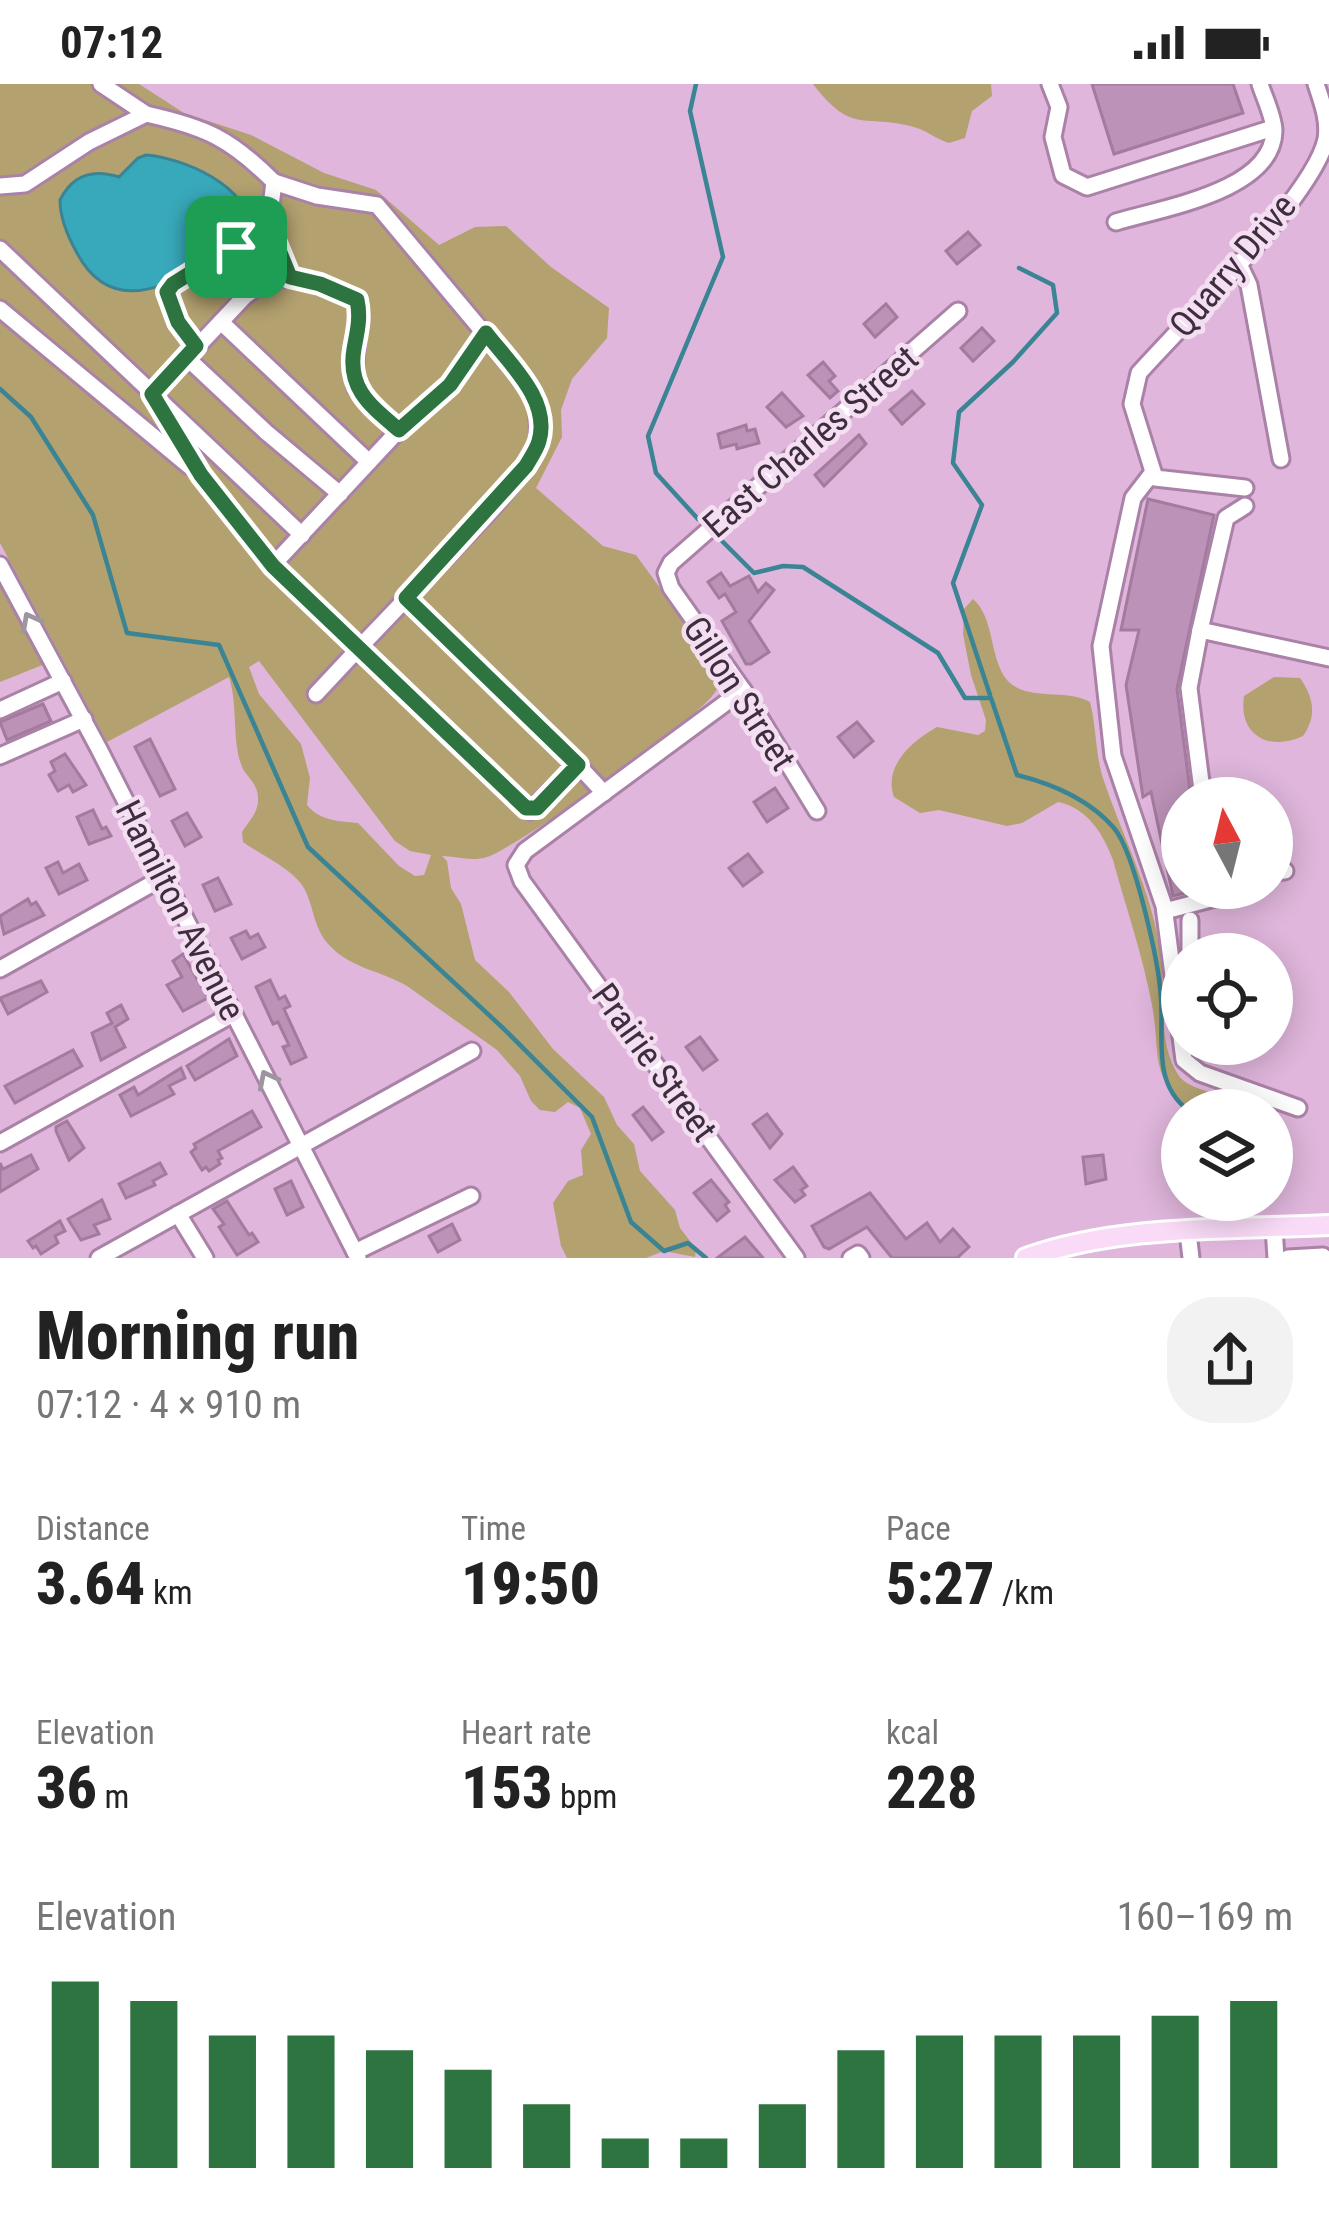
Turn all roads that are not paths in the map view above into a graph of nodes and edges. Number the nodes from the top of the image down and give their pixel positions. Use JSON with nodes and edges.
{"nodes":[{"id":1,"x":101,"y":84,"type":"edge"},
{"id":2,"x":1051,"y":84,"type":"edge"},
{"id":3,"x":1260,"y":84,"type":"edge"},
{"id":4,"x":1316,"y":84,"type":"edge"},
{"id":5,"x":146,"y":114,"type":"junction"},
{"id":6,"x":1273,"y":128,"type":"junction"},
{"id":7,"x":1325,"y":160,"type":"edge"},
{"id":8,"x":274,"y":182,"type":"junction"},
{"id":9,"x":0,"y":186,"type":"edge"},
{"id":10,"x":1116,"y":222,"type":"dead end"},
{"id":11,"x":264,"y":227,"type":"junction"},
{"id":12,"x":0,"y":249,"type":"edge"},
{"id":13,"x":1238,"y":262,"type":"junction"},
{"id":14,"x":290,"y":277,"type":"junction"},
{"id":15,"x":0,"y":309,"type":"edge"},
{"id":16,"x":958,"y":311,"type":"dead end"},
{"id":17,"x":221,"y":322,"type":"junction"},
{"id":18,"x":486,"y":333,"type":"junction"},
{"id":19,"x":191,"y":351,"type":"junction"},
{"id":20,"x":152,"y":394,"type":"junction"},
{"id":21,"x":399,"y":430,"type":"junction"},
{"id":22,"x":1281,"y":459,"type":"dead end"},
{"id":23,"x":369,"y":462,"type":"junction"},
{"id":24,"x":1153,"y":472,"type":"junction"},
{"id":25,"x":201,"y":475,"type":"junction"},
{"id":26,"x":1245,"y":488,"type":"dead end"},
{"id":27,"x":340,"y":494,"type":"junction"},
{"id":28,"x":1245,"y":506,"type":"dead end"},
{"id":29,"x":302,"y":535,"type":"junction"},
{"id":30,"x":0,"y":565,"type":"edge"},
{"id":31,"x":273,"y":566,"type":"junction"},
{"id":32,"x":666,"y":574,"type":"joint"},
{"id":33,"x":406,"y":598,"type":"junction"},
{"id":34,"x":1200,"y":630,"type":"junction"},
{"id":35,"x":359,"y":648,"type":"junction"},
{"id":36,"x":1329,"y":658,"type":"edge"},
{"id":37,"x":63,"y":682,"type":"junction"},
{"id":38,"x":743,"y":690,"type":"junction"},
{"id":39,"x":316,"y":694,"type":"dead end"},
{"id":40,"x":0,"y":710,"type":"edge"},
{"id":41,"x":84,"y":719,"type":"junction"},
{"id":42,"x":0,"y":756,"type":"edge"},
{"id":43,"x":578,"y":765,"type":"junction"},
{"id":44,"x":1200,"y":777,"type":"edge"},
{"id":45,"x":604,"y":793,"type":"junction"},
{"id":46,"x":817,"y":811,"type":"dead end"},
{"id":47,"x":164,"y":877,"type":"junction"},
{"id":48,"x":1173,"y":909,"type":"edge"},
{"id":49,"x":1165,"y":911,"type":"junction"},
{"id":50,"x":1190,"y":920,"type":"dead end"},
{"id":51,"x":1190,"y":933,"type":"edge"},
{"id":52,"x":0,"y":969,"type":"edge"},
{"id":53,"x":233,"y":1014,"type":"junction"},
{"id":54,"x":472,"y":1051,"type":"dead end"},
{"id":55,"x":1298,"y":1108,"type":"dead end"},
{"id":56,"x":0,"y":1143,"type":"edge"},
{"id":57,"x":301,"y":1144,"type":"junction"},
{"id":58,"x":471,"y":1196,"type":"dead end"},
{"id":59,"x":178,"y":1214,"type":"junction"},
{"id":60,"x":1329,"y":1225,"type":"edge"},
{"id":61,"x":1274,"y":1228,"type":"junction"},
{"id":62,"x":1188,"y":1232,"type":"junction"},
{"id":63,"x":357,"y":1255,"type":"edge"},
{"id":64,"x":1323,"y":1256,"type":"edge"},
{"id":65,"x":99,"y":1258,"type":"edge"},
{"id":66,"x":205,"y":1258,"type":"edge"},
{"id":67,"x":796,"y":1258,"type":"edge"},
{"id":68,"x":851,"y":1258,"type":"edge"},
{"id":69,"x":861,"y":1258,"type":"edge"},
{"id":70,"x":1026,"y":1258,"type":"edge"},
{"id":71,"x":1191,"y":1258,"type":"edge"},
{"id":72,"x":1276,"y":1258,"type":"edge"},
{"id":73,"x":1288,"y":1258,"type":"edge"}],
"edges":[{"from":1,"to":5,"type":"street"},
{"from":2,"to":6,"type":"street"},
{"from":3,"to":6,"type":"street"},
{"from":4,"to":7,"type":"street","name":"Quarry Drive"},
{"from":5,"to":8,"type":"street"},
{"from":5,"to":9,"type":"street"},
{"from":6,"to":10,"type":"street"},
{"from":7,"to":13,"type":"street","name":"Quarry Drive"},
{"from":8,"to":11,"type":"street"},
{"from":8,"to":18,"type":"street"},
{"from":11,"to":14,"type":"street"},
{"from":11,"to":19,"type":"street"},
{"from":12,"to":20,"type":"street"},
{"from":13,"to":22,"type":"street"},
{"from":13,"to":24,"type":"street","name":"Quarry Drive"},
{"from":14,"to":17,"type":"street"},
{"from":14,"to":21,"type":"street"},
{"from":15,"to":25,"type":"street"},
{"from":16,"to":32,"type":"street","name":"East Charles Street"},
{"from":17,"to":19,"type":"street"},
{"from":17,"to":23,"type":"street"},
{"from":18,"to":21,"type":"street"},
{"from":18,"to":33,"type":"street"},
{"from":19,"to":20,"type":"street"},
{"from":19,"to":27,"type":"street"},
{"from":20,"to":25,"type":"street"},
{"from":20,"to":29,"type":"street"},
{"from":21,"to":23,"type":"street"},
{"from":23,"to":27,"type":"street"},
{"from":24,"to":26,"type":"street"},
{"from":24,"to":49,"type":"street"},
{"from":25,"to":31,"type":"street"},
{"from":27,"to":29,"type":"street"},
{"from":28,"to":34,"type":"street"},
{"from":29,"to":31,"type":"street"},
{"from":37,"to":30,"type":"street","name":"Hamilton Avenue","one_way":true},
{"from":31,"to":35,"type":"street"},
{"from":32,"to":38,"type":"street","name":"Gillon Street"},
{"from":33,"to":35,"type":"street"},
{"from":33,"to":43,"type":"street"},
{"from":34,"to":36,"type":"street"},
{"from":34,"to":44,"type":"street"},
{"from":35,"to":39,"type":"street"},
{"from":35,"to":43,"type":"street"},
{"from":37,"to":40,"type":"street"},
{"from":37,"to":41,"type":"street","name":"Hamilton Avenue"},
{"from":38,"to":45,"type":"street"},
{"from":38,"to":46,"type":"street","name":"Gillon Street"},
{"from":41,"to":42,"type":"street"},
{"from":41,"to":47,"type":"street","name":"Hamilton Avenue"},
{"from":43,"to":45,"type":"street"},
{"from":45,"to":67,"type":"street","name":"Prairie Street"},
{"from":47,"to":52,"type":"street"},
{"from":47,"to":53,"type":"street","name":"Hamilton Avenue"},
{"from":48,"to":49,"type":"street"},
{"from":49,"to":55,"type":"street"},
{"from":50,"to":51,"type":"street"},
{"from":53,"to":56,"type":"street"},
{"from":57,"to":53,"type":"street","name":"Hamilton Avenue","one_way":true},
{"from":54,"to":57,"type":"street"},
{"from":57,"to":59,"type":"street"},
{"from":57,"to":63,"type":"street","name":"Hamilton Avenue"},
{"from":58,"to":63,"type":"street"},
{"from":59,"to":65,"type":"street"},
{"from":59,"to":66,"type":"street"},
{"from":60,"to":61,"type":"main road"},
{"from":61,"to":62,"type":"main road"},
{"from":61,"to":72,"type":"street"},
{"from":62,"to":70,"type":"main road"},
{"from":62,"to":71,"type":"street"},
{"from":64,"to":73,"type":"street"},
{"from":68,"to":69,"type":"street"}]}
